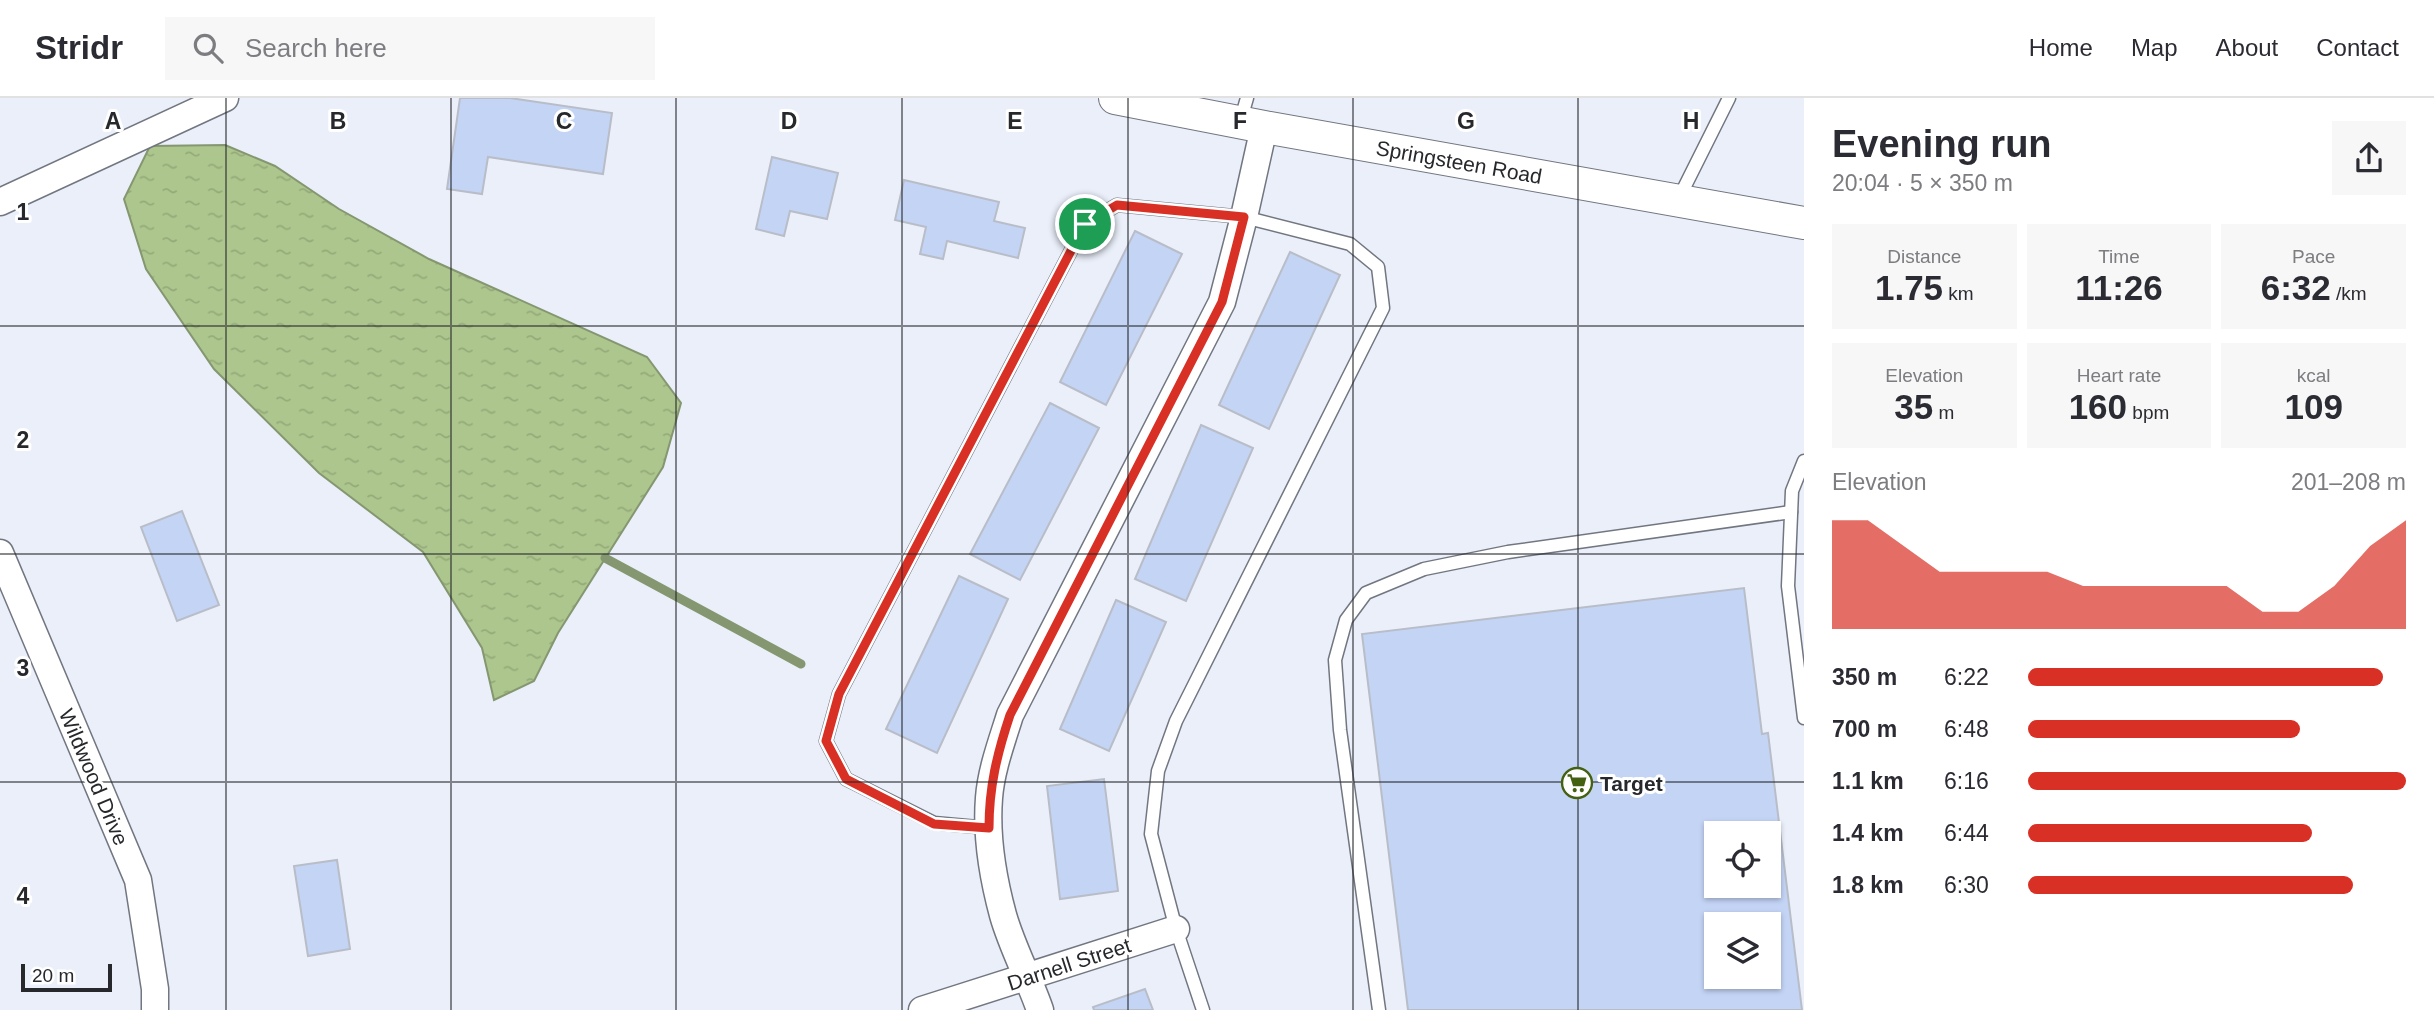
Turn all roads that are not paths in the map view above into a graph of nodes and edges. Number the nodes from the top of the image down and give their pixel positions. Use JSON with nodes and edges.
{"nodes":[{"id":1,"x":225,"y":98,"type":"edge"},
{"id":2,"x":1115,"y":98,"type":"edge"},
{"id":3,"x":1729,"y":98,"type":"edge"},
{"id":4,"x":1250,"y":116,"type":"edge"},
{"id":5,"x":1678,"y":200,"type":"junction"},
{"id":6,"x":0,"y":202,"type":"edge"},
{"id":7,"x":1244,"y":217,"type":"junction"},
{"id":8,"x":1804,"y":223,"type":"edge"},
{"id":9,"x":1804,"y":461,"type":"edge"},
{"id":10,"x":1791,"y":512,"type":"junction"},
{"id":11,"x":0,"y":553,"type":"edge"},
{"id":12,"x":1804,"y":718,"type":"edge"},
{"id":13,"x":989,"y":828,"type":"junction"},
{"id":14,"x":1176,"y":929,"type":"junction"},
{"id":15,"x":1029,"y":978,"type":"junction"},
{"id":16,"x":155,"y":1010,"type":"edge"},
{"id":17,"x":922,"y":1010,"type":"edge"},
{"id":18,"x":1040,"y":1010,"type":"edge"},
{"id":19,"x":1203,"y":1010,"type":"edge"},
{"id":20,"x":1379,"y":1010,"type":"edge"}],
"edges":[{"from":1,"to":6,"type":"street"},
{"from":2,"to":4,"type":"street","name":"Springsteen Road"},
{"from":3,"to":5,"type":"lane"},
{"from":4,"to":5,"type":"street","name":"Springsteen Road"},
{"from":4,"to":7,"type":"street"},
{"from":5,"to":8,"type":"street","name":"Springsteen Road"},
{"from":7,"to":13,"type":"street"},
{"from":7,"to":13,"type":"lane"},
{"from":7,"to":14,"type":"lane"},
{"from":9,"to":10,"type":"lane"},
{"from":10,"to":12,"type":"lane"},
{"from":10,"to":20,"type":"lane"},
{"from":11,"to":16,"type":"street","name":"Wildwood Drive"},
{"from":13,"to":15,"type":"street"},
{"from":14,"to":15,"type":"street","name":"Darnell Street"},
{"from":14,"to":19,"type":"lane"},
{"from":15,"to":17,"type":"street","name":"Darnell Street"},
{"from":15,"to":18,"type":"street"}]}
